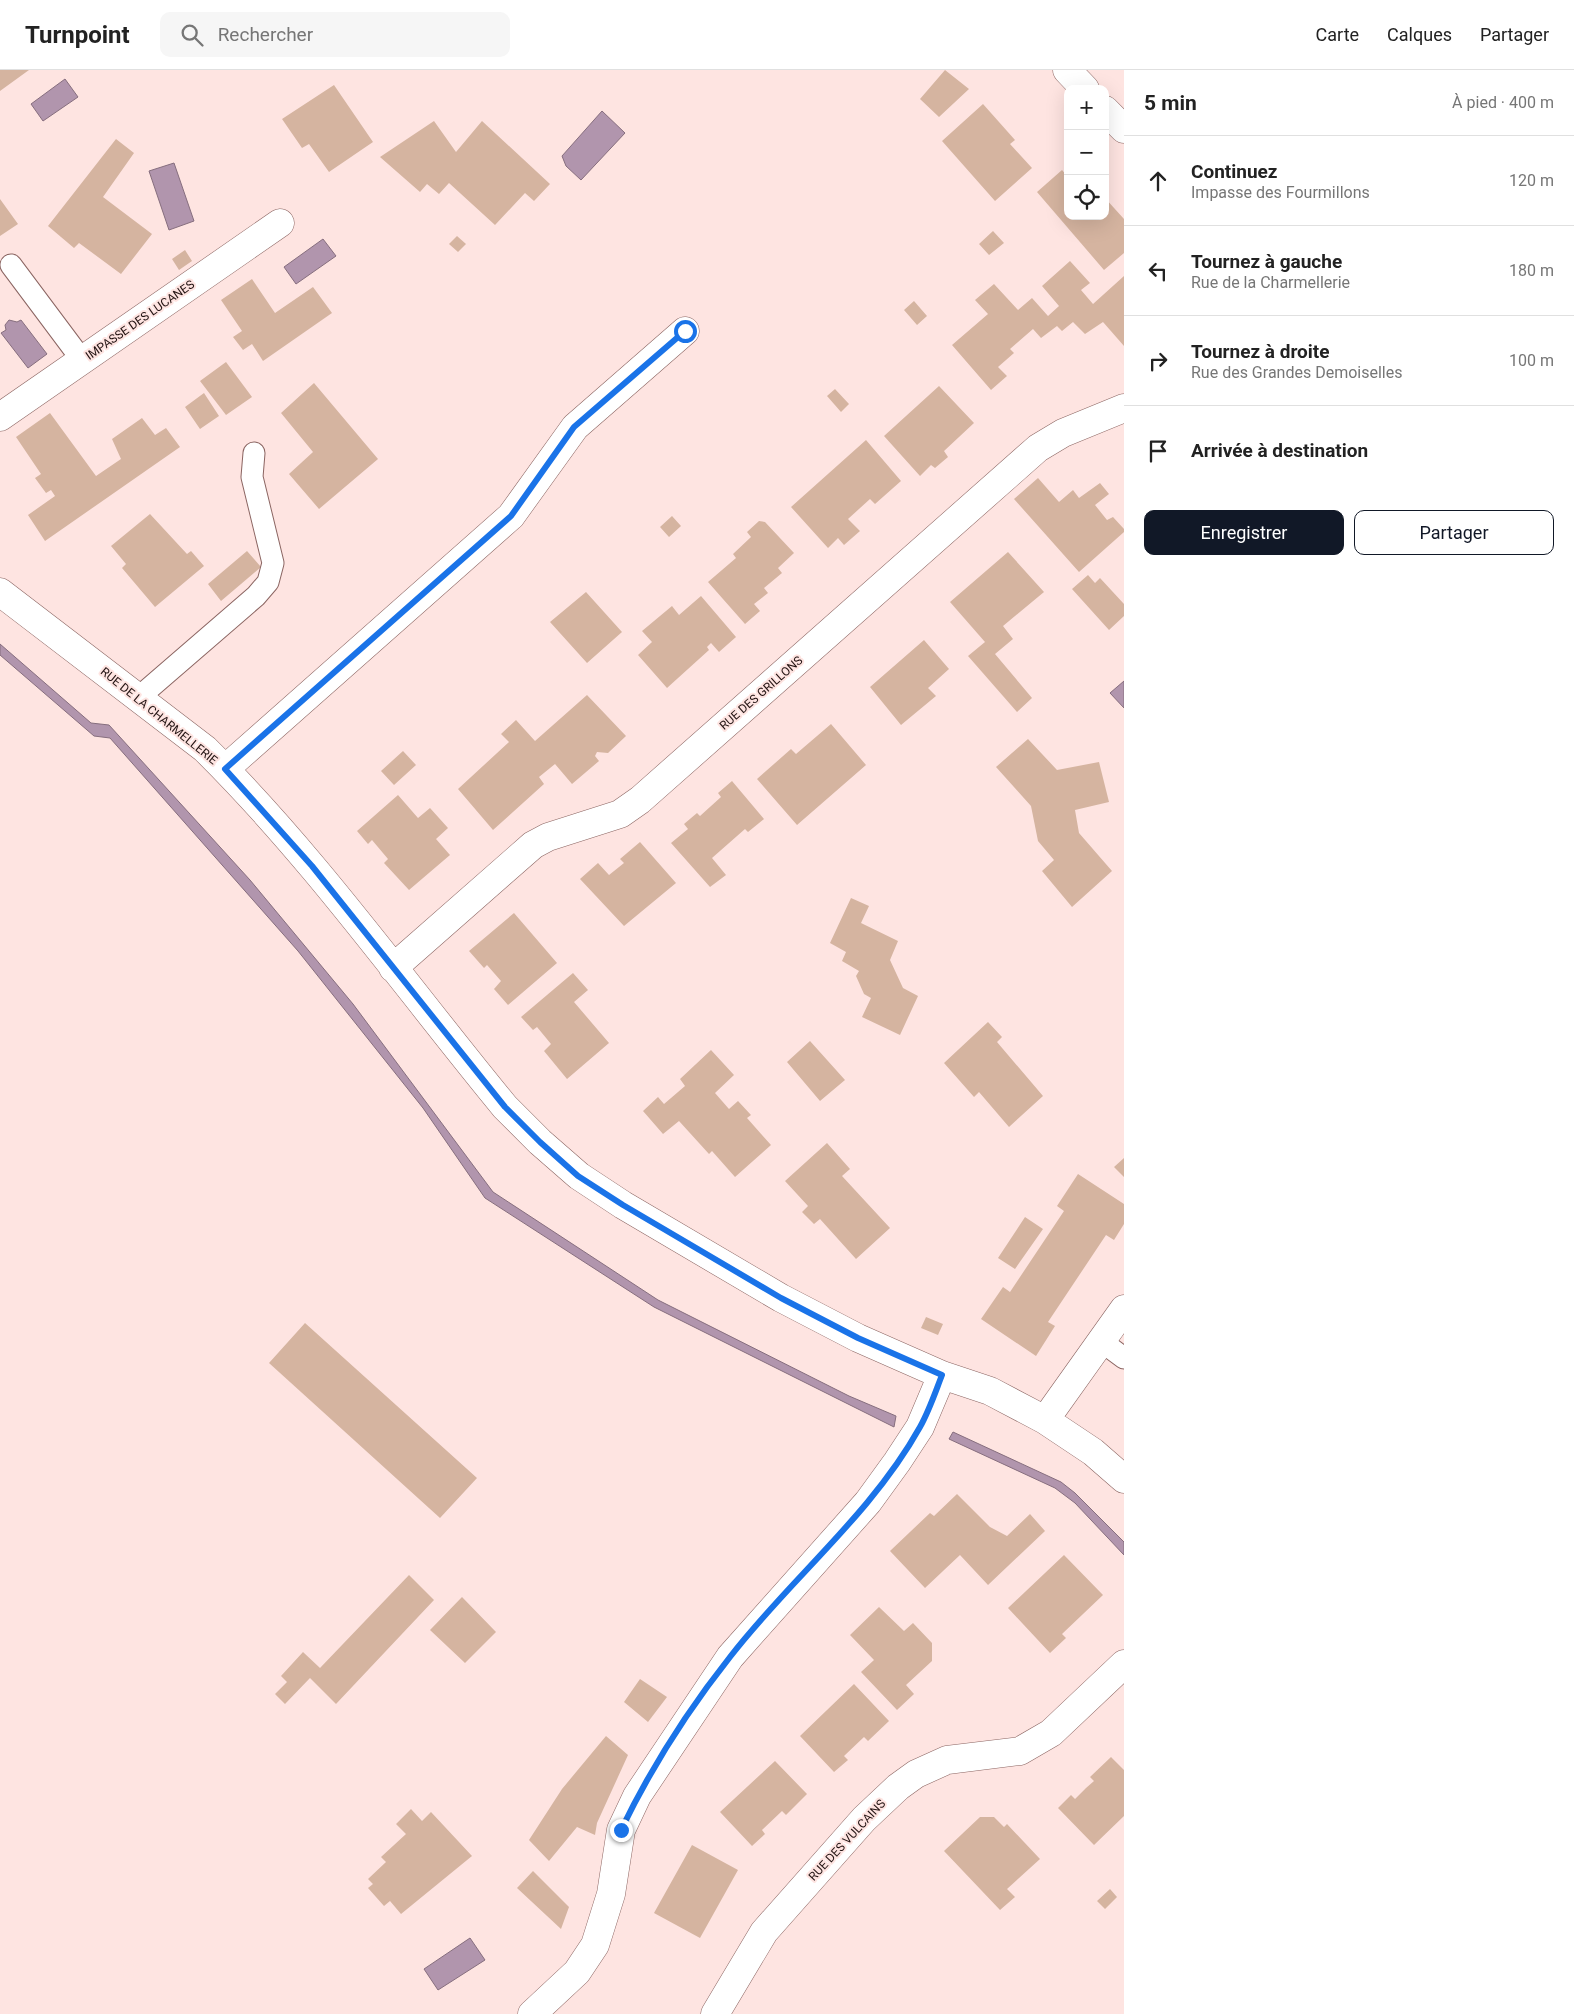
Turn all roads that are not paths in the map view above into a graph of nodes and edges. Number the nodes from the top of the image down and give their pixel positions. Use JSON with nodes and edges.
{"nodes":[{"id":1,"x":1067,"y":70,"type":"edge"},
{"id":2,"x":1081,"y":85,"type":"edge"},
{"id":3,"x":1109,"y":114,"type":"edge"},
{"id":4,"x":1124,"y":129,"type":"edge"},
{"id":5,"x":280,"y":223,"type":"dead end"},
{"id":6,"x":10,"y":265,"type":"dead end"},
{"id":7,"x":685,"y":331,"type":"dead end"},
{"id":8,"x":82,"y":360,"type":"junction"},
{"id":9,"x":1124,"y":408,"type":"edge"},
{"id":10,"x":0,"y":417,"type":"edge"},
{"id":11,"x":254,"y":453,"type":"dead end"},
{"id":12,"x":0,"y":592,"type":"edge"},
{"id":13,"x":138,"y":698,"type":"junction"},
{"id":14,"x":225,"y":769,"type":"junction"},
{"id":15,"x":394,"y":968,"type":"junction"},
{"id":16,"x":1124,"y":1310,"type":"edge"},
{"id":17,"x":1101,"y":1341,"type":"junction"},
{"id":18,"x":1124,"y":1358,"type":"edge"},
{"id":19,"x":942,"y":1375,"type":"junction"},
{"id":20,"x":1045,"y":1420,"type":"junction"},
{"id":21,"x":1124,"y":1479,"type":"edge"},
{"id":22,"x":1124,"y":1664,"type":"edge"},
{"id":23,"x":532,"y":2014,"type":"edge"},
{"id":24,"x":715,"y":2014,"type":"edge"}],
"edges":[{"from":1,"to":2,"type":"street"},
{"from":3,"to":4,"type":"street"},
{"from":5,"to":8,"type":"street","name":"IMPASSE DES LUCANES"},
{"from":6,"to":8,"type":"lane"},
{"from":7,"to":14,"type":"street"},
{"from":8,"to":10,"type":"street","name":"IMPASSE DES LUCANES"},
{"from":9,"to":15,"type":"street","name":"RUE DES GRILLONS"},
{"from":11,"to":13,"type":"lane"},
{"from":12,"to":13,"type":"street","name":"RUE DE LA CHARMELLERIE"},
{"from":13,"to":14,"type":"street","name":"RUE DE LA CHARMELLERIE"},
{"from":14,"to":15,"type":"street","name":"RUE DE LA CHARMELLERIE"},
{"from":15,"to":19,"type":"street","name":"RUE DE LA CHARMELLERIE"},
{"from":16,"to":17,"type":"street"},
{"from":17,"to":18,"type":"lane"},
{"from":17,"to":20,"type":"street"},
{"from":19,"to":20,"type":"street","name":"RUE DE LA CHARMELLERIE"},
{"from":19,"to":23,"type":"street"},
{"from":20,"to":21,"type":"street","name":"RUE DE LA CHARMELLERIE"},
{"from":22,"to":24,"type":"street","name":"RUE DES VULCAINS"}]}
